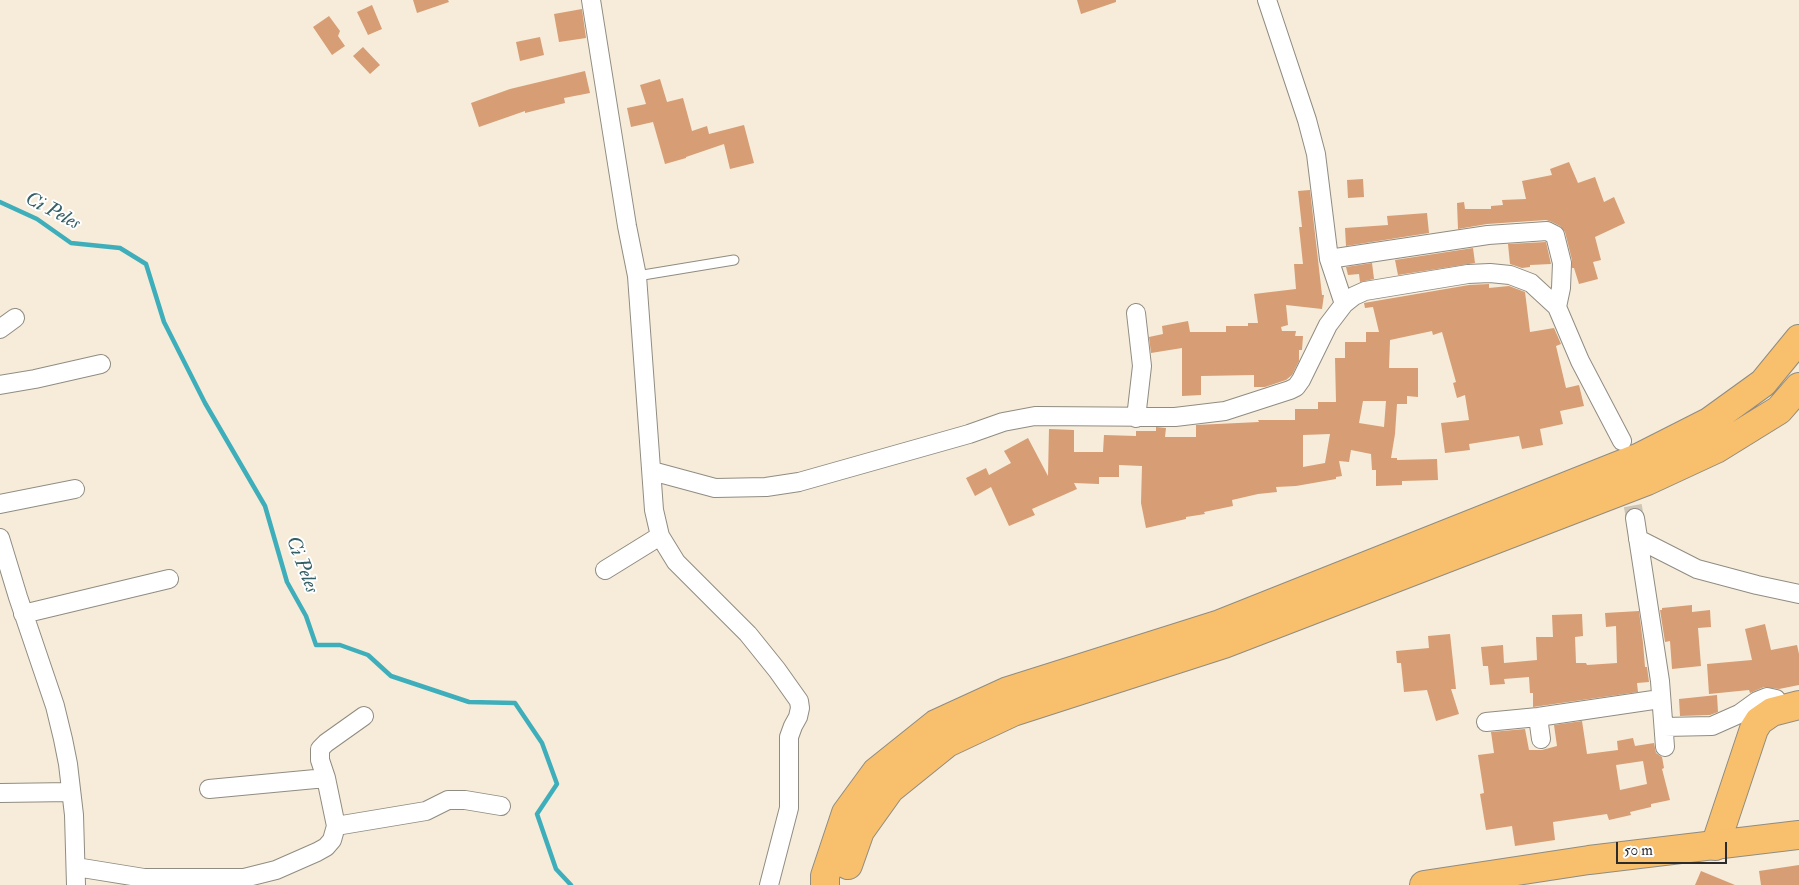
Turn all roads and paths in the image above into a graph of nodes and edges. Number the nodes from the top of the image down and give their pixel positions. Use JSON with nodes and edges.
{"nodes":[{"id":1,"x":591,"y":0,"type":"edge"},
{"id":2,"x":1267,"y":0,"type":"edge"},
{"id":3,"x":1329,"y":259,"type":"junction"},
{"id":4,"x":734,"y":260,"type":"dead end"},
{"id":5,"x":637,"y":276,"type":"junction"},
{"id":6,"x":1344,"y":304,"type":"junction"},
{"id":7,"x":1557,"y":306,"type":"junction"},
{"id":8,"x":1136,"y":313,"type":"dead end"},
{"id":9,"x":15,"y":318,"type":"dead end"},
{"id":10,"x":0,"y":329,"type":"edge"},
{"id":11,"x":1799,"y":339,"type":"edge"},
{"id":12,"x":100,"y":364,"type":"dead end"},
{"id":13,"x":0,"y":385,"type":"edge"},
{"id":14,"x":1799,"y":387,"type":"edge"},
{"id":15,"x":1136,"y":418,"type":"junction"},
{"id":16,"x":1622,"y":441,"type":"dead end"},
{"id":17,"x":652,"y":471,"type":"junction"},
{"id":18,"x":75,"y":489,"type":"dead end"},
{"id":19,"x":0,"y":504,"type":"edge"},
{"id":20,"x":1635,"y":518,"type":"tunnel mouth"},
{"id":21,"x":660,"y":536,"type":"junction"},
{"id":22,"x":0,"y":538,"type":"edge"},
{"id":23,"x":1638,"y":540,"type":"junction"},
{"id":24,"x":604,"y":570,"type":"dead end"},
{"id":25,"x":169,"y":579,"type":"dead end"},
{"id":26,"x":1799,"y":594,"type":"edge"},
{"id":27,"x":23,"y":614,"type":"junction"},
{"id":28,"x":1660,"y":699,"type":"junction"},
{"id":29,"x":1790,"y":707,"type":"edge"},
{"id":30,"x":364,"y":716,"type":"dead end"},
{"id":31,"x":1538,"y":717,"type":"junction"},
{"id":32,"x":1486,"y":722,"type":"dead end"},
{"id":33,"x":1664,"y":727,"type":"junction"},
{"id":34,"x":1541,"y":739,"type":"dead end"},
{"id":35,"x":1666,"y":747,"type":"dead end"},
{"id":36,"x":326,"y":778,"type":"junction"},
{"id":37,"x":209,"y":789,"type":"dead end"},
{"id":38,"x":71,"y":792,"type":"junction"},
{"id":39,"x":0,"y":793,"type":"edge"},
{"id":40,"x":501,"y":806,"type":"dead end"},
{"id":41,"x":336,"y":826,"type":"junction"},
{"id":42,"x":1799,"y":835,"type":"edge"},
{"id":43,"x":1715,"y":846,"type":"junction"},
{"id":44,"x":76,"y":867,"type":"junction"},
{"id":45,"x":76,"y":885,"type":"edge"},
{"id":46,"x":770,"y":885,"type":"edge"},
{"id":47,"x":825,"y":885,"type":"edge"},
{"id":48,"x":842,"y":885,"type":"edge"},
{"id":49,"x":1424,"y":885,"type":"edge"}],
"edges":[{"from":1,"to":5,"type":"street"},
{"from":2,"to":3,"type":"street"},
{"from":3,"to":6,"type":"street"},
{"from":3,"to":7,"type":"street"},
{"from":4,"to":5,"type":"lane"},
{"from":5,"to":17,"type":"street"},
{"from":6,"to":7,"type":"street"},
{"from":6,"to":15,"type":"street"},
{"from":7,"to":16,"type":"street"},
{"from":8,"to":15,"type":"street"},
{"from":9,"to":10,"type":"street"},
{"from":11,"to":47,"type":"main road"},
{"from":12,"to":13,"type":"street"},
{"from":14,"to":48,"type":"main road"},
{"from":15,"to":17,"type":"street"},
{"from":17,"to":21,"type":"street"},
{"from":18,"to":19,"type":"street"},
{"from":20,"to":23,"type":"street"},
{"from":21,"to":24,"type":"street"},
{"from":21,"to":46,"type":"street"},
{"from":22,"to":27,"type":"street"},
{"from":23,"to":26,"type":"street"},
{"from":23,"to":28,"type":"street"},
{"from":25,"to":27,"type":"street"},
{"from":27,"to":38,"type":"street"},
{"from":28,"to":31,"type":"street"},
{"from":28,"to":33,"type":"street"},
{"from":29,"to":33,"type":"street"},
{"from":29,"to":43,"type":"main road"},
{"from":30,"to":36,"type":"street"},
{"from":31,"to":32,"type":"street"},
{"from":31,"to":34,"type":"street"},
{"from":33,"to":35,"type":"street"},
{"from":36,"to":37,"type":"street"},
{"from":36,"to":41,"type":"street"},
{"from":38,"to":39,"type":"street"},
{"from":38,"to":44,"type":"street"},
{"from":40,"to":41,"type":"street"},
{"from":41,"to":44,"type":"street"},
{"from":42,"to":43,"type":"main road"},
{"from":43,"to":49,"type":"main road"},
{"from":44,"to":45,"type":"street"}]}
